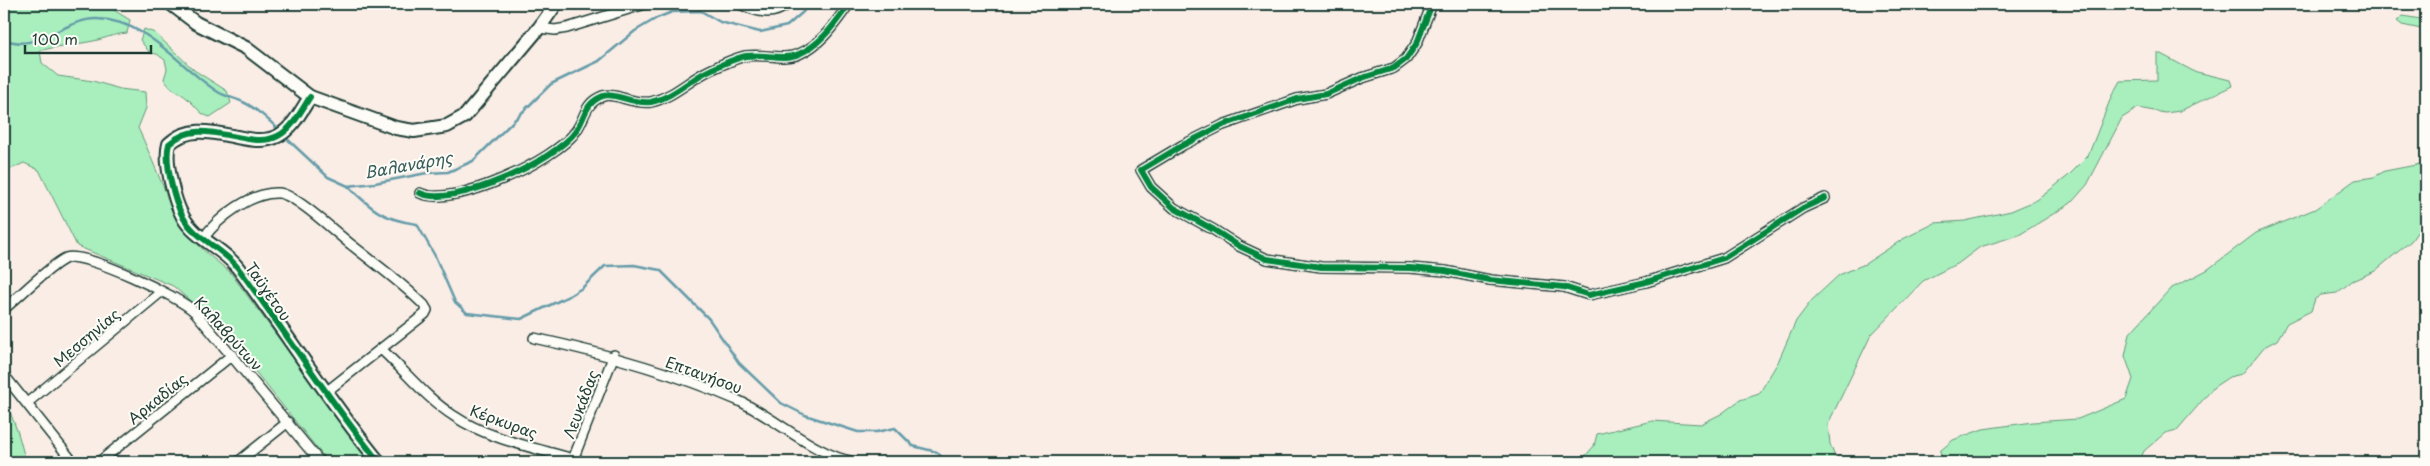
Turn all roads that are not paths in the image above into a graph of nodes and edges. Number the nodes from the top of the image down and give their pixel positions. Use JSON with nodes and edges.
{"nodes":[{"id":1,"x":171,"y":4,"type":"edge"},
{"id":2,"x":556,"y":4,"type":"edge"},
{"id":3,"x":645,"y":4,"type":"edge"},
{"id":4,"x":740,"y":4,"type":"edge"},
{"id":5,"x":788,"y":4,"type":"edge"},
{"id":6,"x":849,"y":4,"type":"edge"},
{"id":7,"x":1432,"y":4,"type":"edge"},
{"id":8,"x":539,"y":28,"type":"junction"},
{"id":9,"x":310,"y":97,"type":"junction"},
{"id":10,"x":420,"y":193,"type":"dead end"},
{"id":11,"x":1825,"y":198,"type":"dead end"},
{"id":12,"x":203,"y":238,"type":"junction"},
{"id":13,"x":162,"y":292,"type":"junction"},
{"id":14,"x":4,"y":309,"type":"edge"},
{"id":15,"x":534,"y":338,"type":"dead end"},
{"id":16,"x":381,"y":349,"type":"junction"},
{"id":17,"x":232,"y":355,"type":"junction"},
{"id":18,"x":614,"y":356,"type":"junction"},
{"id":19,"x":4,"y":375,"type":"edge"},
{"id":20,"x":326,"y":392,"type":"junction"},
{"id":21,"x":27,"y":403,"type":"junction"},
{"id":22,"x":288,"y":422,"type":"junction"},
{"id":23,"x":573,"y":461,"type":"edge"},
{"id":24,"x":73,"y":462,"type":"edge"},
{"id":25,"x":98,"y":462,"type":"edge"},
{"id":26,"x":238,"y":462,"type":"edge"},
{"id":27,"x":320,"y":462,"type":"edge"},
{"id":28,"x":378,"y":462,"type":"edge"},
{"id":29,"x":583,"y":462,"type":"edge"},
{"id":30,"x":854,"y":462,"type":"edge"}],
"edges":[{"from":1,"to":9,"type":"street"},
{"from":2,"to":8,"type":"street"},
{"from":3,"to":8,"type":"street"},
{"from":4,"to":5,"type":"street"},
{"from":6,"to":10,"type":"street"},
{"from":7,"to":11,"type":"street"},
{"from":8,"to":9,"type":"street"},
{"from":9,"to":12,"type":"street","name":"Ταϋγέτου"},
{"from":12,"to":16,"type":"street"},
{"from":12,"to":20,"type":"street","name":"Ταϋγέτου"},
{"from":13,"to":14,"type":"street","name":"Καλαβρύτων"},
{"from":13,"to":17,"type":"street","name":"Καλαβρύτων"},
{"from":13,"to":21,"type":"street","name":"Μεσσηνίας"},
{"from":15,"to":18,"type":"street","name":"Επτανήσου"},
{"from":16,"to":20,"type":"street"},
{"from":16,"to":23,"type":"street","name":"Κέρκυρας"},
{"from":17,"to":22,"type":"street","name":"Καλαβρύτων"},
{"from":17,"to":25,"type":"street","name":"Αρκαδίας"},
{"from":18,"to":23,"type":"street","name":"Λευκάδας"},
{"from":18,"to":30,"type":"street","name":"Επτανήσου"},
{"from":19,"to":21,"type":"street"},
{"from":20,"to":28,"type":"street","name":"Ταϋγέτου"},
{"from":21,"to":24,"type":"street"},
{"from":22,"to":26,"type":"street"},
{"from":22,"to":27,"type":"street","name":"Καλαβρύτων"},
{"from":23,"to":29,"type":"street","name":"Κέρκυρας"}]}
